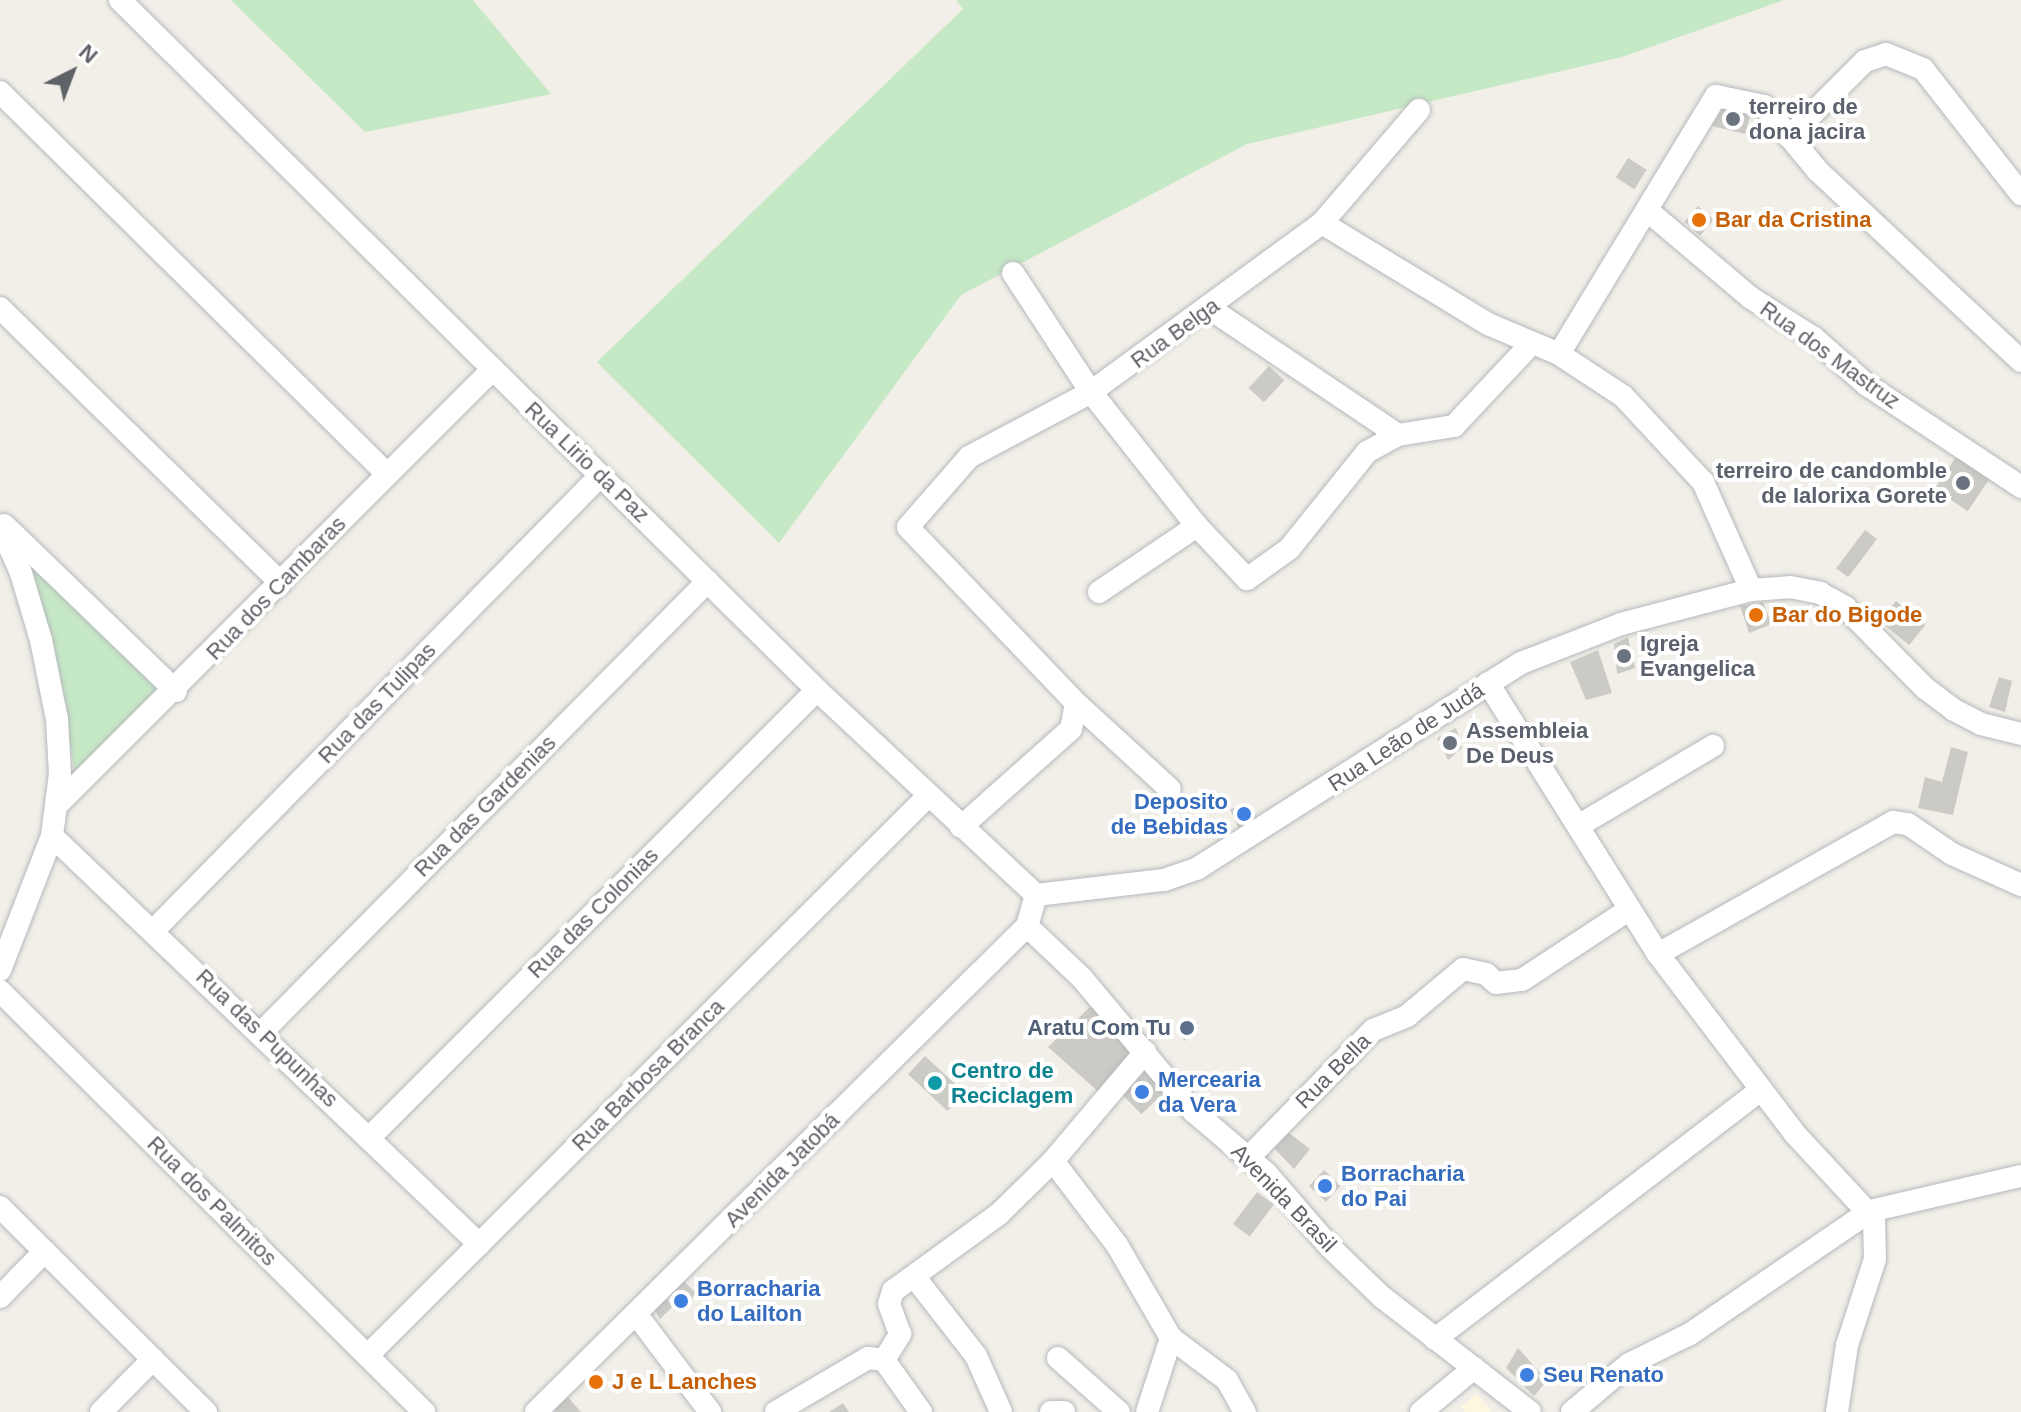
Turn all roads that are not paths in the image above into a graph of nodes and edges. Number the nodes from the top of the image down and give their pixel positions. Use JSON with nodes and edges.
{"nodes":[{"id":1,"x":120,"y":0,"type":"edge"},
{"id":2,"x":0,"y":92,"type":"edge"},
{"id":3,"x":1419,"y":110,"type":"dead end"},
{"id":4,"x":1789,"y":137,"type":"junction"},
{"id":5,"x":2021,"y":194,"type":"edge"},
{"id":6,"x":1648,"y":211,"type":"junction"},
{"id":7,"x":1322,"y":223,"type":"junction"},
{"id":8,"x":1013,"y":273,"type":"dead end"},
{"id":9,"x":0,"y":308,"type":"edge"},
{"id":10,"x":1209,"y":308,"type":"junction"},
{"id":11,"x":1531,"y":344,"type":"junction"},
{"id":12,"x":1559,"y":354,"type":"junction"},
{"id":13,"x":2021,"y":361,"type":"edge"},
{"id":14,"x":492,"y":370,"type":"junction"},
{"id":15,"x":1091,"y":392,"type":"junction"},
{"id":16,"x":1398,"y":435,"type":"junction"},
{"id":17,"x":387,"y":474,"type":"junction"},
{"id":18,"x":600,"y":476,"type":"junction"},
{"id":19,"x":2021,"y":487,"type":"edge"},
{"id":20,"x":1197,"y":526,"type":"junction"},
{"id":21,"x":1,"y":530,"type":"edge"},
{"id":22,"x":708,"y":581,"type":"junction"},
{"id":23,"x":281,"y":583,"type":"junction"},
{"id":24,"x":1751,"y":590,"type":"junction"},
{"id":25,"x":1099,"y":592,"type":"dead end"},
{"id":26,"x":1488,"y":683,"type":"junction"},
{"id":27,"x":817,"y":690,"type":"junction"},
{"id":28,"x":176,"y":691,"type":"junction"},
{"id":29,"x":1076,"y":703,"type":"junction"},
{"id":30,"x":2021,"y":734,"type":"edge"},
{"id":31,"x":1713,"y":746,"type":"dead end"},
{"id":32,"x":1170,"y":789,"type":"dead end"},
{"id":33,"x":928,"y":796,"type":"junction"},
{"id":34,"x":58,"y":804,"type":"junction"},
{"id":35,"x":1578,"y":826,"type":"junction"},
{"id":36,"x":961,"y":827,"type":"junction"},
{"id":37,"x":52,"y":836,"type":"junction"},
{"id":38,"x":2021,"y":885,"type":"edge"},
{"id":39,"x":1036,"y":895,"type":"junction"},
{"id":40,"x":1630,"y":909,"type":"junction"},
{"id":41,"x":1027,"y":926,"type":"junction"},
{"id":42,"x":154,"y":930,"type":"junction"},
{"id":43,"x":1658,"y":954,"type":"junction"},
{"id":44,"x":0,"y":970,"type":"edge"},
{"id":45,"x":0,"y":991,"type":"edge"},
{"id":46,"x":262,"y":1032,"type":"junction"},
{"id":47,"x":1145,"y":1052,"type":"junction"},
{"id":48,"x":1761,"y":1090,"type":"junction"},
{"id":49,"x":370,"y":1137,"type":"junction"},
{"id":50,"x":1249,"y":1157,"type":"junction"},
{"id":51,"x":1053,"y":1161,"type":"junction"},
{"id":52,"x":2021,"y":1176,"type":"edge"},
{"id":53,"x":0,"y":1207,"type":"edge"},
{"id":54,"x":1872,"y":1215,"type":"junction"},
{"id":55,"x":479,"y":1244,"type":"junction"},
{"id":56,"x":45,"y":1251,"type":"junction"},
{"id":57,"x":918,"y":1274,"type":"junction"},
{"id":58,"x":0,"y":1297,"type":"edge"},
{"id":59,"x":636,"y":1314,"type":"junction"},
{"id":60,"x":1171,"y":1338,"type":"junction"},
{"id":61,"x":1435,"y":1339,"type":"junction"},
{"id":62,"x":368,"y":1355,"type":"junction"},
{"id":63,"x":1058,"y":1358,"type":"dead end"},
{"id":64,"x":153,"y":1359,"type":"junction"},
{"id":65,"x":884,"y":1360,"type":"junction"},
{"id":66,"x":1474,"y":1368,"type":"junction"},
{"id":67,"x":544,"y":1409,"type":"edge"},
{"id":68,"x":101,"y":1412,"type":"edge"},
{"id":69,"x":206,"y":1412,"type":"edge"},
{"id":70,"x":424,"y":1412,"type":"edge"},
{"id":71,"x":710,"y":1412,"type":"edge"},
{"id":72,"x":776,"y":1412,"type":"edge"},
{"id":73,"x":921,"y":1412,"type":"edge"},
{"id":74,"x":1001,"y":1412,"type":"edge"},
{"id":75,"x":1051,"y":1412,"type":"edge"},
{"id":76,"x":1064,"y":1412,"type":"edge"},
{"id":77,"x":1119,"y":1412,"type":"edge"},
{"id":78,"x":1147,"y":1412,"type":"edge"},
{"id":79,"x":1245,"y":1412,"type":"edge"},
{"id":80,"x":1421,"y":1412,"type":"edge"},
{"id":81,"x":1530,"y":1412,"type":"edge"},
{"id":82,"x":1572,"y":1412,"type":"edge"},
{"id":83,"x":1837,"y":1412,"type":"edge"}],
"edges":[{"from":1,"to":14,"type":"street","name":"Rua Lirio da Paz"},
{"from":2,"to":17,"type":"street"},
{"from":3,"to":7,"type":"street","name":"Rua Belga"},
{"from":4,"to":5,"type":"street"},
{"from":4,"to":6,"type":"street"},
{"from":4,"to":13,"type":"street"},
{"from":6,"to":12,"type":"street"},
{"from":6,"to":19,"type":"street","name":"Rua dos Mastruz"},
{"from":7,"to":10,"type":"street","name":"Rua Belga"},
{"from":7,"to":11,"type":"street"},
{"from":8,"to":15,"type":"street"},
{"from":9,"to":23,"type":"street"},
{"from":10,"to":15,"type":"street","name":"Rua Belga"},
{"from":10,"to":16,"type":"street"},
{"from":11,"to":12,"type":"street"},
{"from":11,"to":16,"type":"street"},
{"from":12,"to":24,"type":"street"},
{"from":14,"to":17,"type":"street","name":"Rua dos Cambaras"},
{"from":14,"to":18,"type":"street","name":"Rua Lirio da Paz"},
{"from":15,"to":20,"type":"street"},
{"from":15,"to":29,"type":"street","name":"Rua Belga"},
{"from":16,"to":20,"type":"street"},
{"from":17,"to":23,"type":"street","name":"Rua dos Cambaras"},
{"from":18,"to":22,"type":"street","name":"Rua Lirio da Paz"},
{"from":18,"to":42,"type":"street","name":"Rua das Tulipas"},
{"from":20,"to":25,"type":"street"},
{"from":21,"to":28,"type":"street"},
{"from":21,"to":34,"type":"street"},
{"from":22,"to":27,"type":"street","name":"Rua Lirio da Paz"},
{"from":22,"to":46,"type":"street","name":"Rua das Gardenias"},
{"from":23,"to":28,"type":"street","name":"Rua dos Cambaras"},
{"from":24,"to":26,"type":"street","name":"Rua Leão de Judá"},
{"from":24,"to":30,"type":"street","name":"Rua Leão de Judá"},
{"from":26,"to":35,"type":"street"},
{"from":26,"to":39,"type":"street","name":"Rua Leão de Judá"},
{"from":27,"to":33,"type":"street","name":"Rua Lirio da Paz"},
{"from":27,"to":49,"type":"street","name":"Rua das Colonias"},
{"from":28,"to":34,"type":"street","name":"Rua dos Cambaras"},
{"from":29,"to":32,"type":"street"},
{"from":29,"to":36,"type":"street"},
{"from":31,"to":35,"type":"street"},
{"from":33,"to":36,"type":"street","name":"Rua Lirio da Paz"},
{"from":33,"to":55,"type":"street","name":"Rua Barbosa Branca"},
{"from":34,"to":37,"type":"street"},
{"from":35,"to":40,"type":"street"},
{"from":36,"to":39,"type":"street","name":"Rua Lirio da Paz"},
{"from":37,"to":42,"type":"street","name":"Rua das Pupunhas"},
{"from":37,"to":44,"type":"street"},
{"from":38,"to":43,"type":"street"},
{"from":39,"to":41,"type":"street"},
{"from":40,"to":43,"type":"street"},
{"from":40,"to":50,"type":"street","name":"Rua Bella"},
{"from":41,"to":47,"type":"street","name":"Avenida Brasil"},
{"from":41,"to":59,"type":"street","name":"Avenida Jatobá"},
{"from":42,"to":46,"type":"street","name":"Rua das Pupunhas"},
{"from":43,"to":48,"type":"street"},
{"from":45,"to":62,"type":"street","name":"Rua dos Palmitos"},
{"from":46,"to":49,"type":"street","name":"Rua das Pupunhas"},
{"from":47,"to":50,"type":"street","name":"Avenida Brasil"},
{"from":47,"to":51,"type":"street"},
{"from":48,"to":54,"type":"street"},
{"from":48,"to":61,"type":"street"},
{"from":49,"to":55,"type":"street","name":"Rua das Pupunhas"},
{"from":50,"to":61,"type":"street","name":"Avenida Brasil"},
{"from":51,"to":57,"type":"street"},
{"from":51,"to":60,"type":"street"},
{"from":52,"to":54,"type":"street"},
{"from":53,"to":56,"type":"street"},
{"from":54,"to":82,"type":"street"},
{"from":54,"to":83,"type":"street"},
{"from":55,"to":62,"type":"street","name":"Rua Barbosa Branca"},
{"from":56,"to":58,"type":"street"},
{"from":56,"to":64,"type":"street"},
{"from":57,"to":65,"type":"street"},
{"from":57,"to":74,"type":"street"},
{"from":59,"to":67,"type":"street","name":"Avenida Jatobá"},
{"from":59,"to":71,"type":"street"},
{"from":60,"to":78,"type":"street"},
{"from":60,"to":79,"type":"street"},
{"from":61,"to":66,"type":"street","name":"Avenida Brasil"},
{"from":62,"to":70,"type":"street","name":"Rua dos Palmitos"},
{"from":63,"to":77,"type":"street"},
{"from":64,"to":68,"type":"street"},
{"from":64,"to":69,"type":"street"},
{"from":65,"to":72,"type":"street"},
{"from":65,"to":73,"type":"street"},
{"from":66,"to":80,"type":"street"},
{"from":66,"to":81,"type":"street","name":"Avenida Brasil"},
{"from":75,"to":76,"type":"street"}]}
